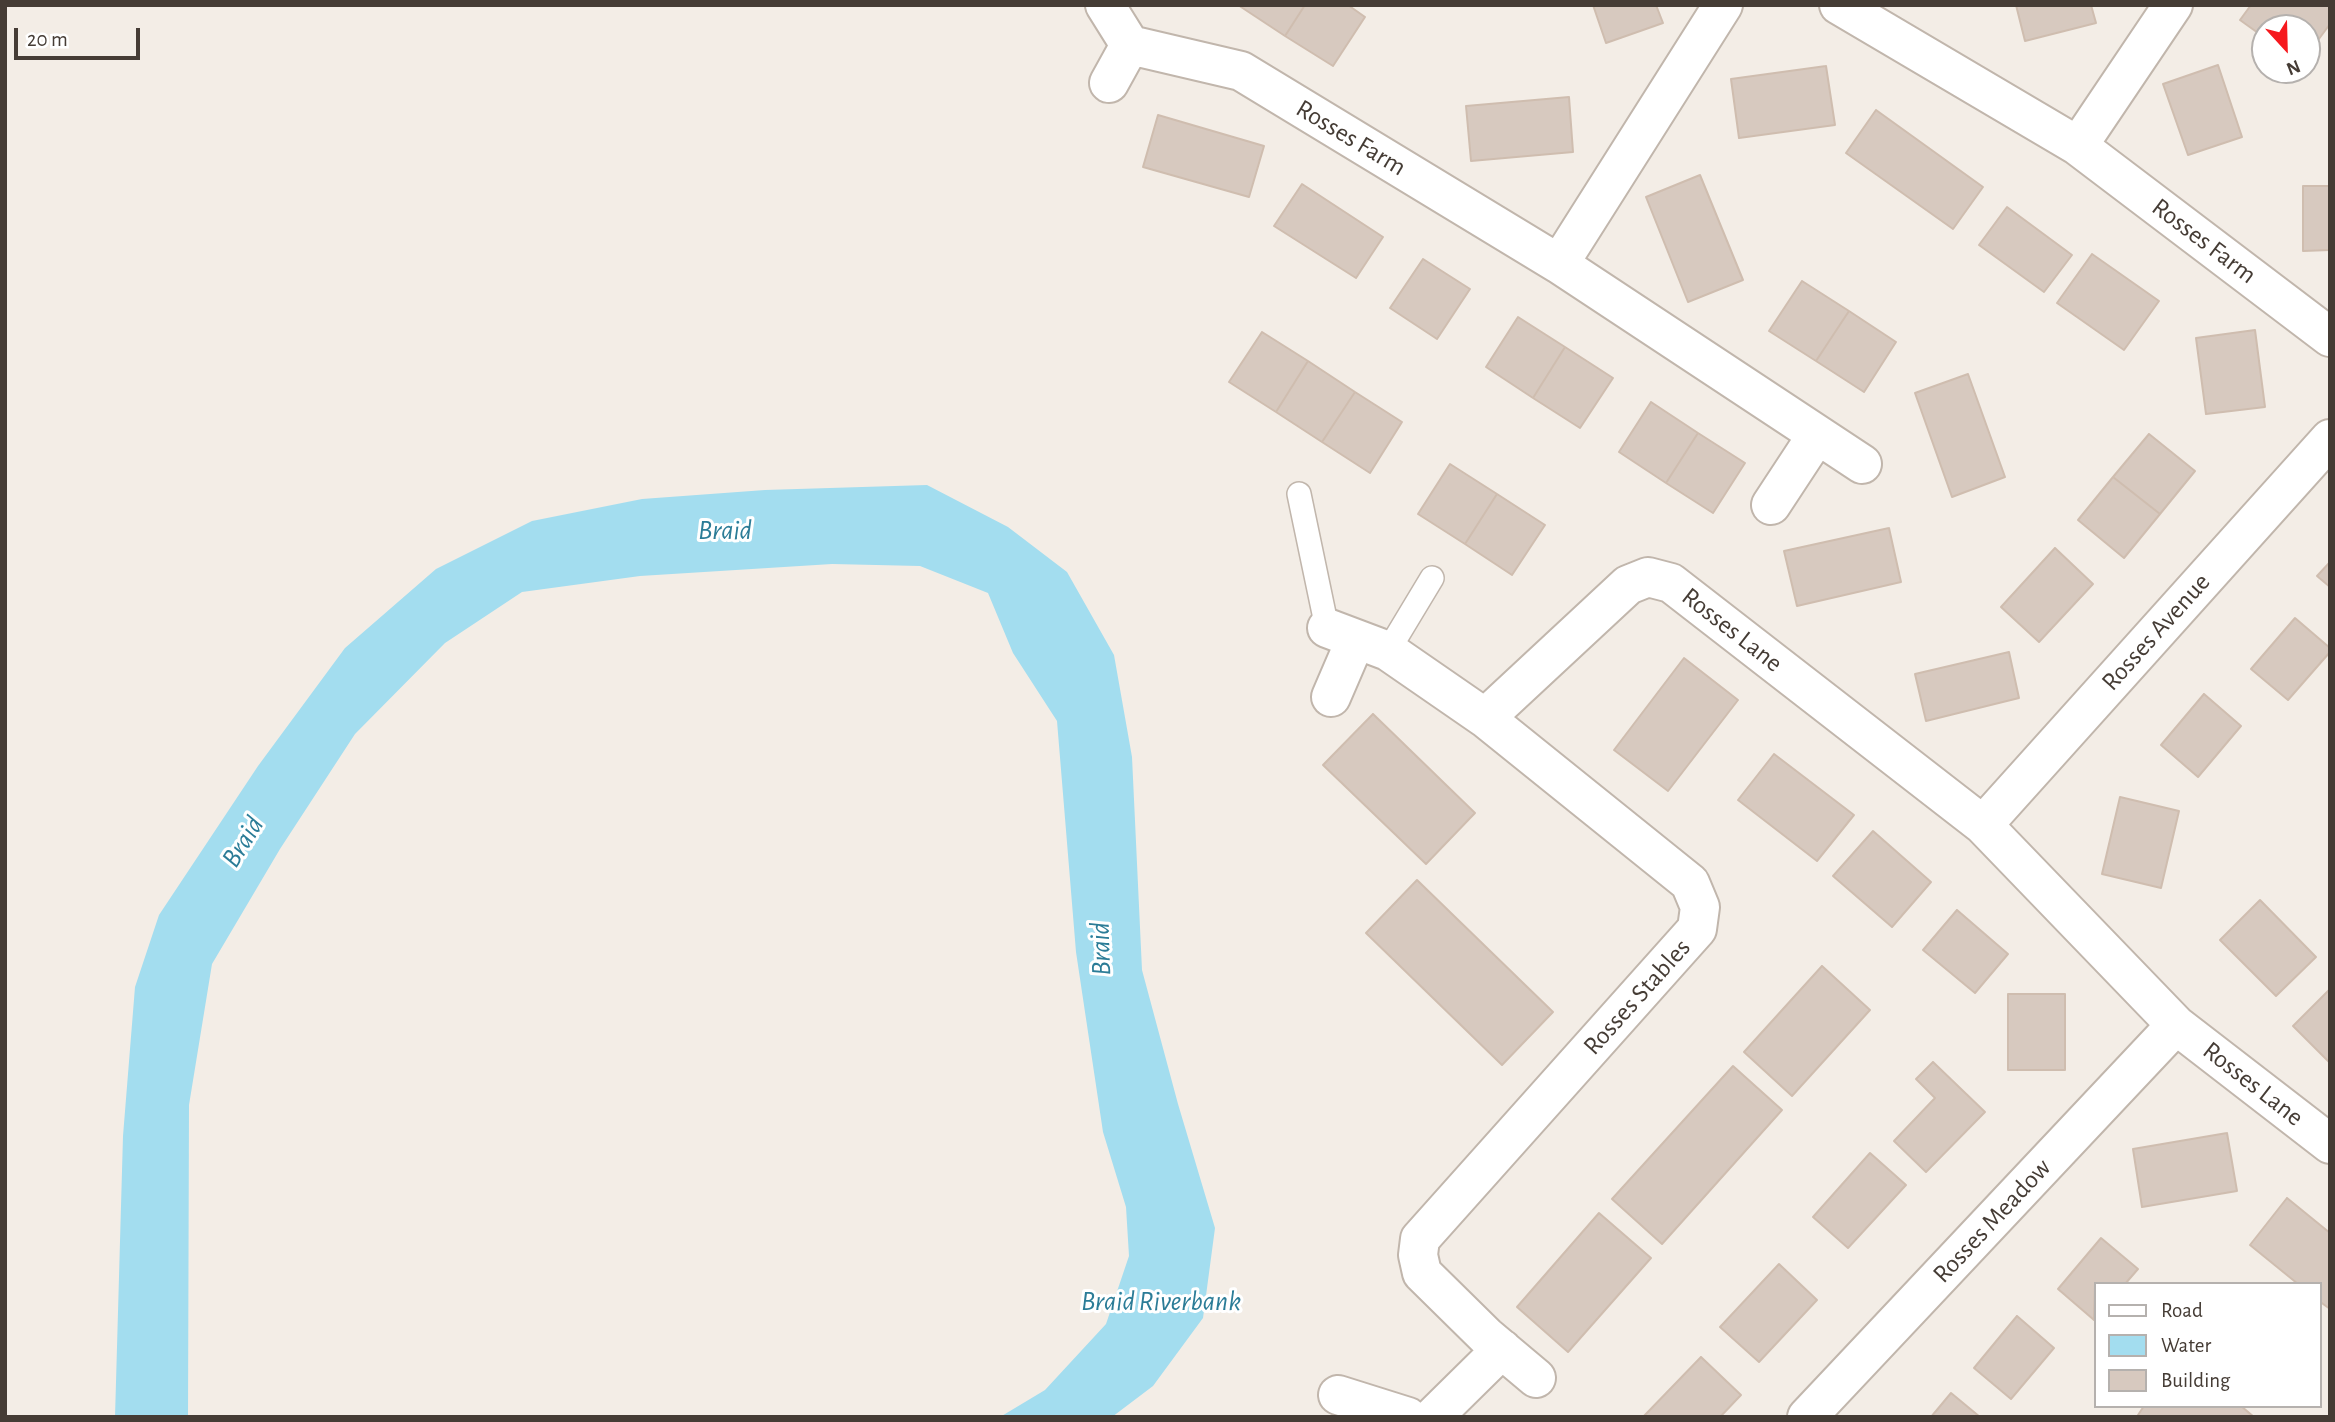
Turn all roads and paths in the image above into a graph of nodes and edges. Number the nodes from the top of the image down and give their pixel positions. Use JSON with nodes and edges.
{"nodes":[{"id":1,"x":1105,"y":5,"type":"edge"},
{"id":2,"x":1723,"y":5,"type":"edge"},
{"id":3,"x":1839,"y":5,"type":"edge"},
{"id":4,"x":2173,"y":5,"type":"edge"},
{"id":5,"x":1130,"y":45,"type":"junction"},
{"id":6,"x":1108,"y":83,"type":"dead end"},
{"id":7,"x":2078,"y":146,"type":"junction"},
{"id":8,"x":1559,"y":264,"type":"junction"},
{"id":9,"x":2330,"y":337,"type":"edge"},
{"id":10,"x":1817,"y":435,"type":"junction"},
{"id":11,"x":2330,"y":439,"type":"edge"},
{"id":12,"x":1863,"y":464,"type":"dead end"},
{"id":13,"x":1299,"y":494,"type":"dead end"},
{"id":14,"x":1771,"y":505,"type":"dead end"},
{"id":15,"x":1432,"y":578,"type":"dead end"},
{"id":16,"x":1357,"y":639,"type":"junction"},
{"id":17,"x":1331,"y":697,"type":"dead end"},
{"id":18,"x":1485,"y":718,"type":"junction"},
{"id":19,"x":1983,"y":825,"type":"junction"},
{"id":20,"x":2176,"y":1025,"type":"junction"},
{"id":21,"x":2330,"y":1144,"type":"edge"},
{"id":22,"x":1502,"y":1349,"type":"junction"},
{"id":23,"x":1536,"y":1378,"type":"dead end"},
{"id":24,"x":1338,"y":1395,"type":"dead end"},
{"id":25,"x":1408,"y":1417,"type":"edge"},
{"id":26,"x":1433,"y":1417,"type":"edge"},
{"id":27,"x":1807,"y":1417,"type":"edge"}],
"edges":[{"from":1,"to":5,"type":"street"},
{"from":2,"to":8,"type":"street"},
{"from":3,"to":7,"type":"street","name":"Rosses Farm"},
{"from":4,"to":7,"type":"street"},
{"from":5,"to":6,"type":"street"},
{"from":5,"to":8,"type":"street","name":"Rosses Farm"},
{"from":7,"to":9,"type":"street","name":"Rosses Farm"},
{"from":8,"to":10,"type":"street","name":"Rosses Farm"},
{"from":10,"to":12,"type":"street","name":"Rosses Farm"},
{"from":10,"to":14,"type":"street"},
{"from":11,"to":19,"type":"street","name":"Rosses Avenue"},
{"from":13,"to":16,"type":"lane"},
{"from":15,"to":16,"type":"lane"},
{"from":16,"to":17,"type":"street"},
{"from":16,"to":18,"type":"street","name":"Rosses Stables"},
{"from":18,"to":19,"type":"street","name":"Rosses Lane"},
{"from":18,"to":22,"type":"street","name":"Rosses Stables"},
{"from":19,"to":20,"type":"street","name":"Rosses Lane"},
{"from":20,"to":21,"type":"street","name":"Rosses Lane"},
{"from":20,"to":27,"type":"street","name":"Rosses Meadow"},
{"from":22,"to":23,"type":"street","name":"Rosses Stables"},
{"from":22,"to":26,"type":"street"},
{"from":24,"to":25,"type":"street"}]}
